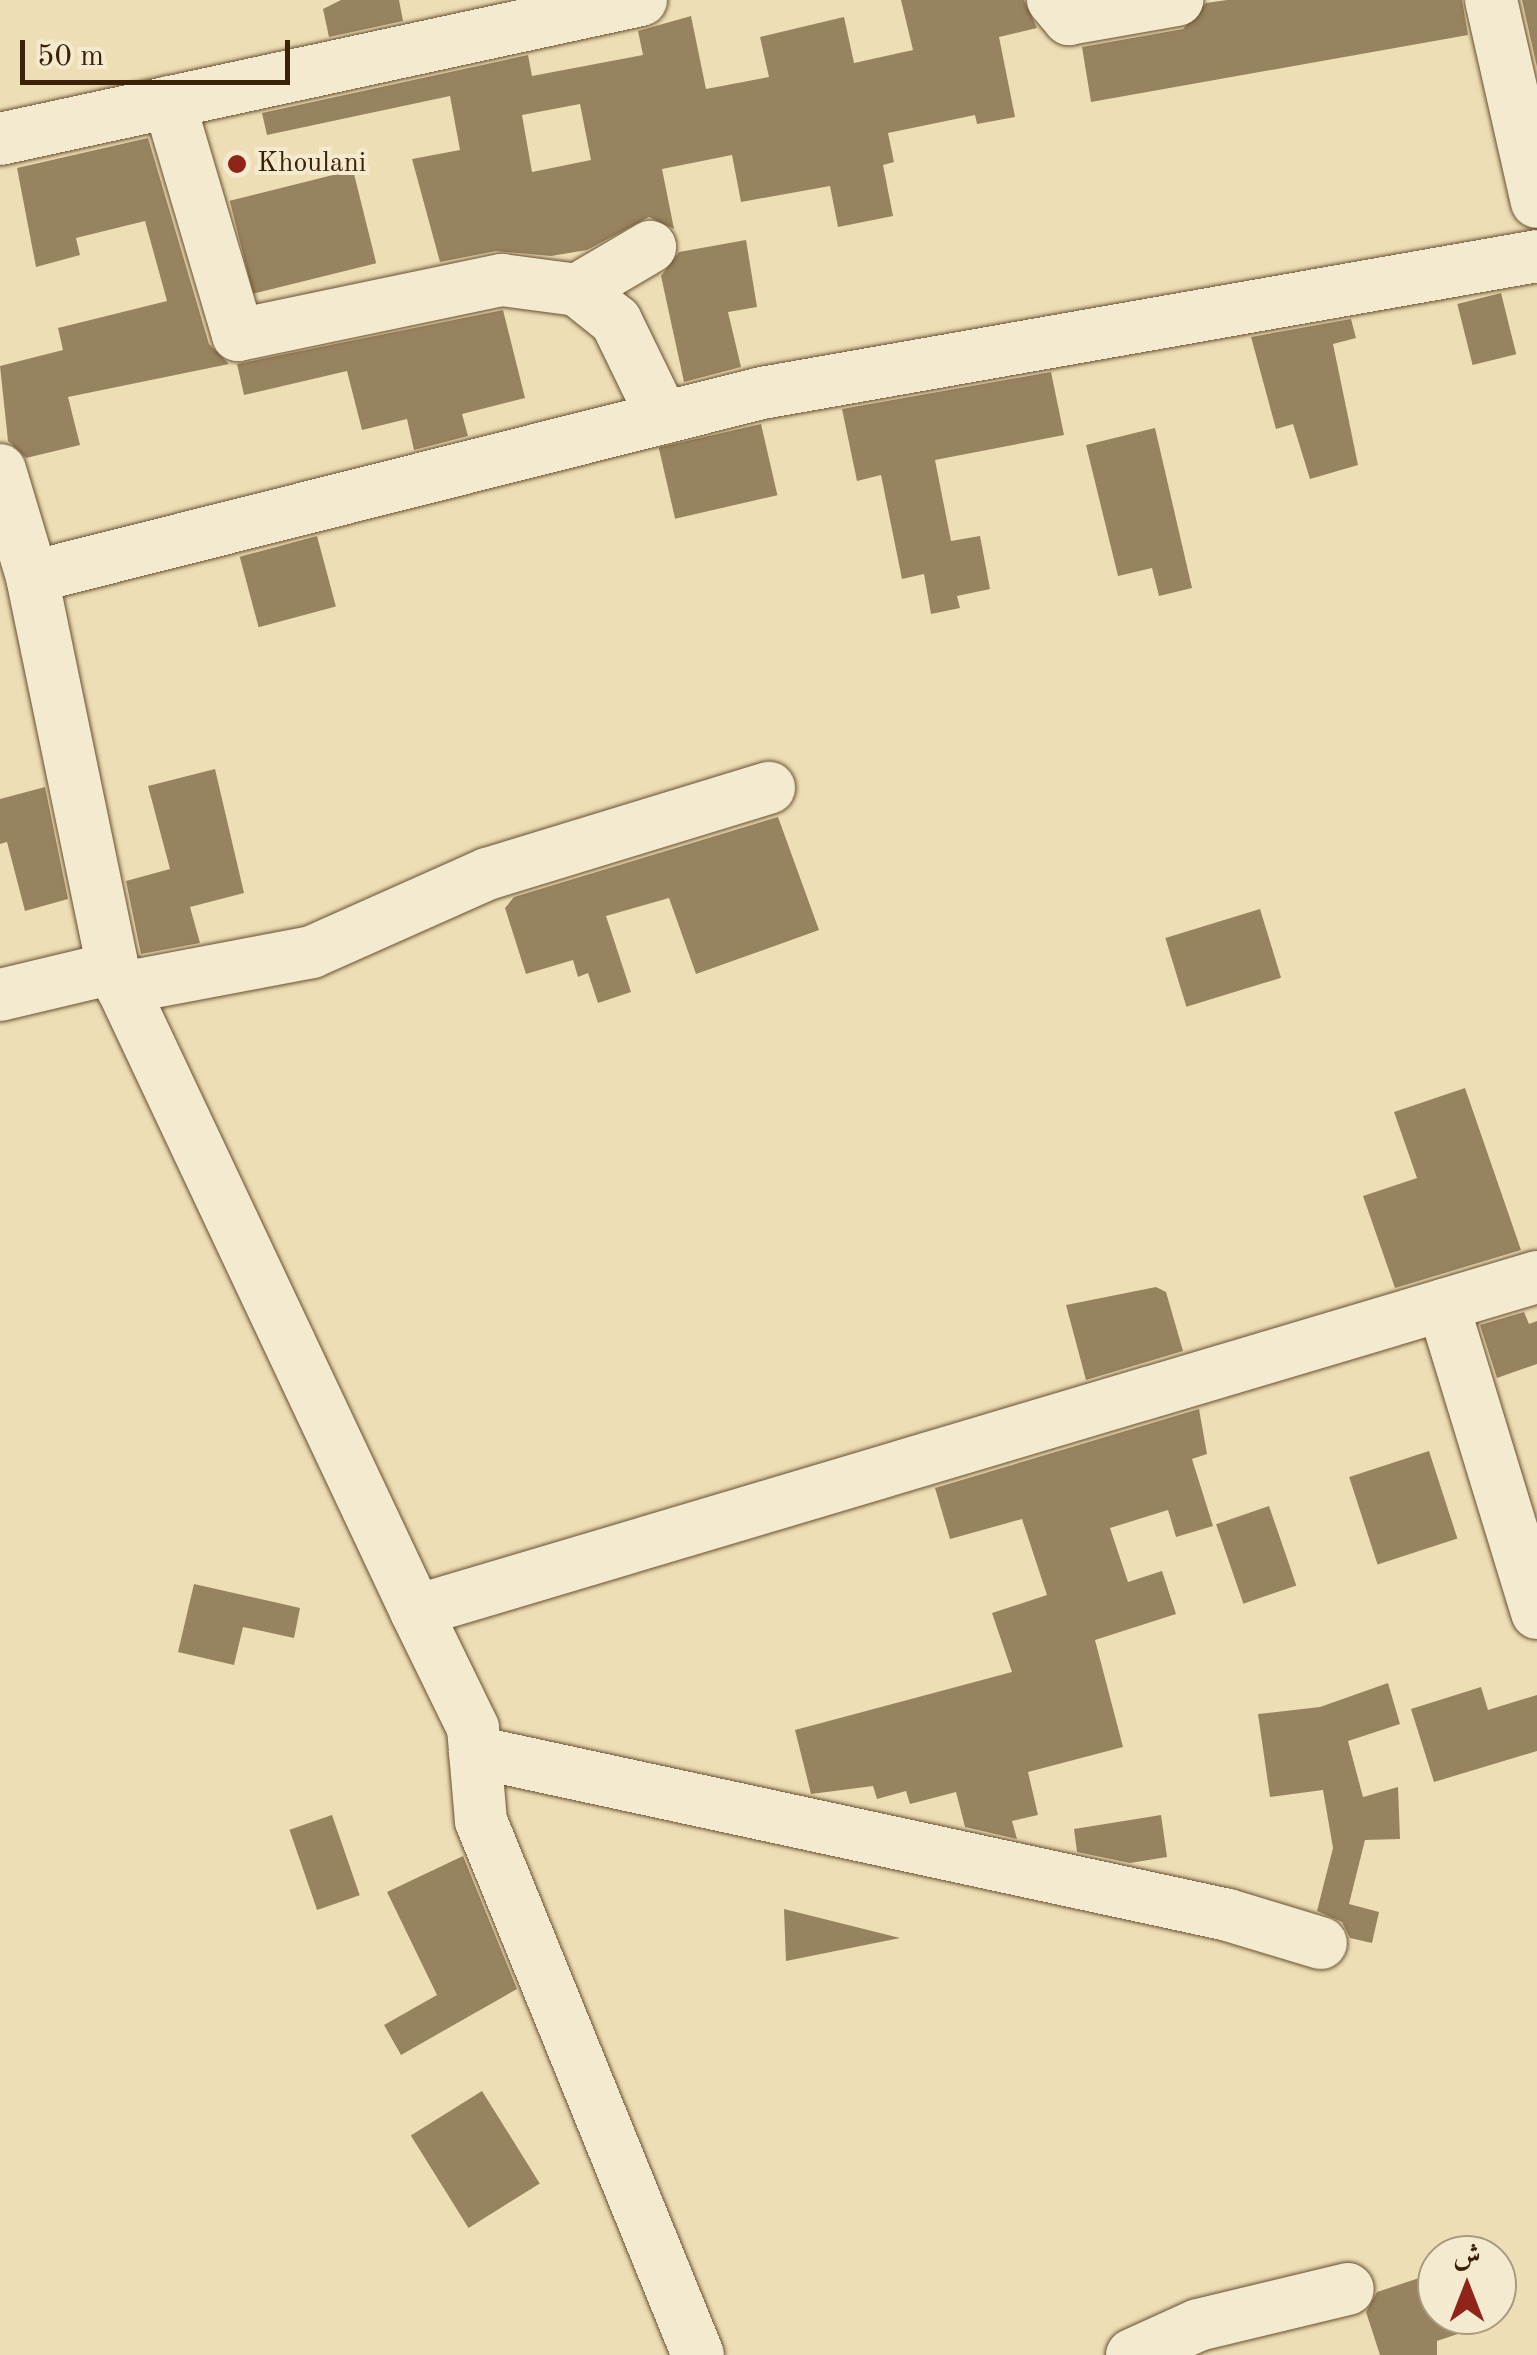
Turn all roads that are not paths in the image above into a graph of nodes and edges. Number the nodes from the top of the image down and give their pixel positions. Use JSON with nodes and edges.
{"nodes":[{"id":1,"x":640,"y":0,"type":"edge"},
{"id":2,"x":1053,"y":0,"type":"edge"},
{"id":3,"x":1177,"y":0,"type":"edge"},
{"id":4,"x":1491,"y":0,"type":"edge"},
{"id":5,"x":169,"y":102,"type":"junction"},
{"id":6,"x":0,"y":139,"type":"edge"},
{"id":7,"x":1537,"y":202,"type":"edge"},
{"id":8,"x":650,"y":247,"type":"dead end"},
{"id":9,"x":1537,"y":256,"type":"edge"},
{"id":10,"x":577,"y":290,"type":"junction"},
{"id":11,"x":663,"y":418,"type":"junction"},
{"id":12,"x":0,"y":470,"type":"edge"},
{"id":13,"x":32,"y":577,"type":"junction"},
{"id":14,"x":769,"y":788,"type":"dead end"},
{"id":15,"x":117,"y":978,"type":"junction"},
{"id":16,"x":0,"y":995,"type":"edge"},
{"id":17,"x":1537,"y":1277,"type":"edge"},
{"id":18,"x":1443,"y":1306,"type":"junction"},
{"id":19,"x":416,"y":1611,"type":"junction"},
{"id":20,"x":1537,"y":1613,"type":"edge"},
{"id":21,"x":475,"y":1752,"type":"junction"},
{"id":22,"x":1321,"y":1943,"type":"dead end"},
{"id":23,"x":1348,"y":2289,"type":"dead end"},
{"id":24,"x":698,"y":2355,"type":"edge"},
{"id":25,"x":1132,"y":2355,"type":"edge"}],
"edges":[{"from":1,"to":5,"type":"street"},
{"from":2,"to":3,"type":"street"},
{"from":4,"to":7,"type":"street"},
{"from":5,"to":6,"type":"street"},
{"from":5,"to":10,"type":"street"},
{"from":8,"to":10,"type":"street"},
{"from":9,"to":11,"type":"street"},
{"from":10,"to":11,"type":"street"},
{"from":11,"to":13,"type":"street"},
{"from":12,"to":13,"type":"street"},
{"from":13,"to":15,"type":"street"},
{"from":14,"to":15,"type":"street"},
{"from":15,"to":16,"type":"street"},
{"from":15,"to":19,"type":"street"},
{"from":17,"to":18,"type":"street"},
{"from":18,"to":19,"type":"street"},
{"from":18,"to":20,"type":"street"},
{"from":19,"to":21,"type":"street"},
{"from":21,"to":22,"type":"street"},
{"from":21,"to":24,"type":"street"},
{"from":23,"to":25,"type":"street"}]}
